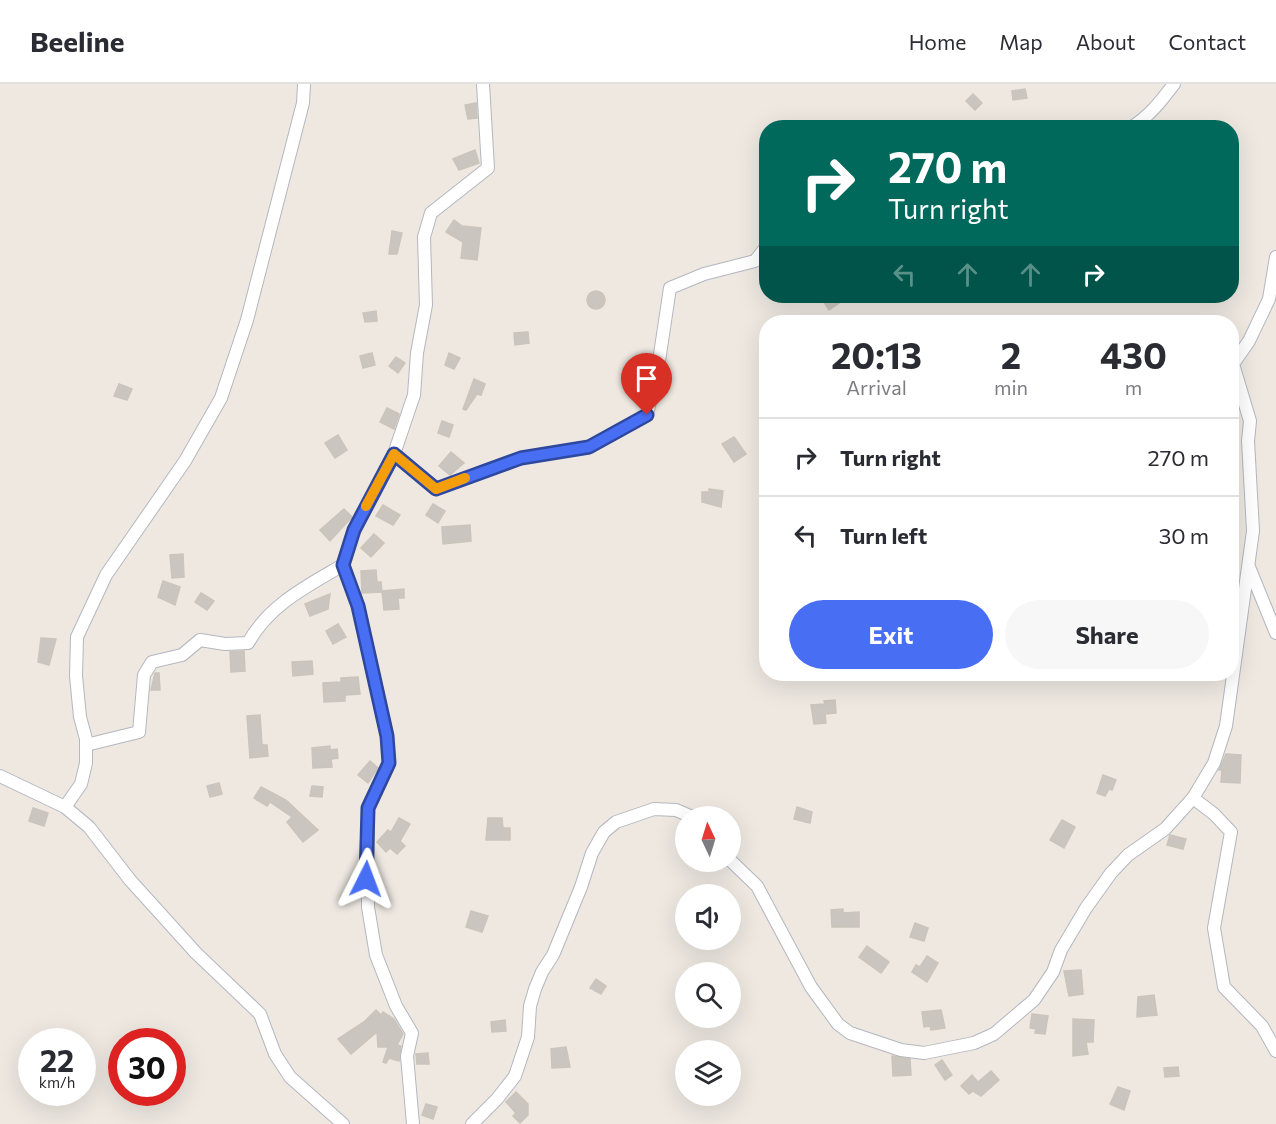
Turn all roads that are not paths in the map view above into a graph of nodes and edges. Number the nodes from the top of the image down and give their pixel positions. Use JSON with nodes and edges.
{"nodes":[{"id":1,"x":304,"y":84,"type":"edge"},
{"id":2,"x":483,"y":84,"type":"edge"},
{"id":3,"x":1174,"y":84,"type":"edge"},
{"id":4,"x":1141,"y":120,"type":"edge"},
{"id":5,"x":759,"y":256,"type":"edge"},
{"id":6,"x":1276,"y":257,"type":"edge"},
{"id":7,"x":1239,"y":355,"type":"edge"},
{"id":8,"x":1239,"y":384,"type":"edge"},
{"id":9,"x":394,"y":454,"type":"junction"},
{"id":10,"x":343,"y":565,"type":"junction"},
{"id":11,"x":1248,"y":566,"type":"junction"},
{"id":12,"x":1239,"y":631,"type":"edge"},
{"id":13,"x":1276,"y":633,"type":"edge"},
{"id":14,"x":1232,"y":681,"type":"edge"},
{"id":15,"x":86,"y":745,"type":"junction"},
{"id":16,"x":0,"y":776,"type":"edge"},
{"id":17,"x":1192,"y":798,"type":"junction"},
{"id":18,"x":65,"y":807,"type":"junction"},
{"id":19,"x":675,"y":810,"type":"edge"},
{"id":20,"x":741,"y":870,"type":"edge"},
{"id":21,"x":1276,"y":1052,"type":"edge"},
{"id":22,"x":343,"y":1124,"type":"edge"},
{"id":23,"x":413,"y":1124,"type":"edge"},
{"id":24,"x":472,"y":1124,"type":"edge"}],
"edges":[{"from":1,"to":15,"type":"street"},
{"from":2,"to":9,"type":"street"},
{"from":3,"to":4,"type":"street"},
{"from":5,"to":9,"type":"street"},
{"from":6,"to":7,"type":"street"},
{"from":8,"to":11,"type":"street"},
{"from":9,"to":10,"type":"street"},
{"from":10,"to":15,"type":"street"},
{"from":10,"to":23,"type":"street"},
{"from":11,"to":12,"type":"street"},
{"from":11,"to":13,"type":"street"},
{"from":14,"to":17,"type":"street"},
{"from":15,"to":18,"type":"street"},
{"from":16,"to":18,"type":"street"},
{"from":17,"to":20,"type":"street"},
{"from":17,"to":21,"type":"street"},
{"from":18,"to":22,"type":"street"},
{"from":19,"to":24,"type":"street"}]}
